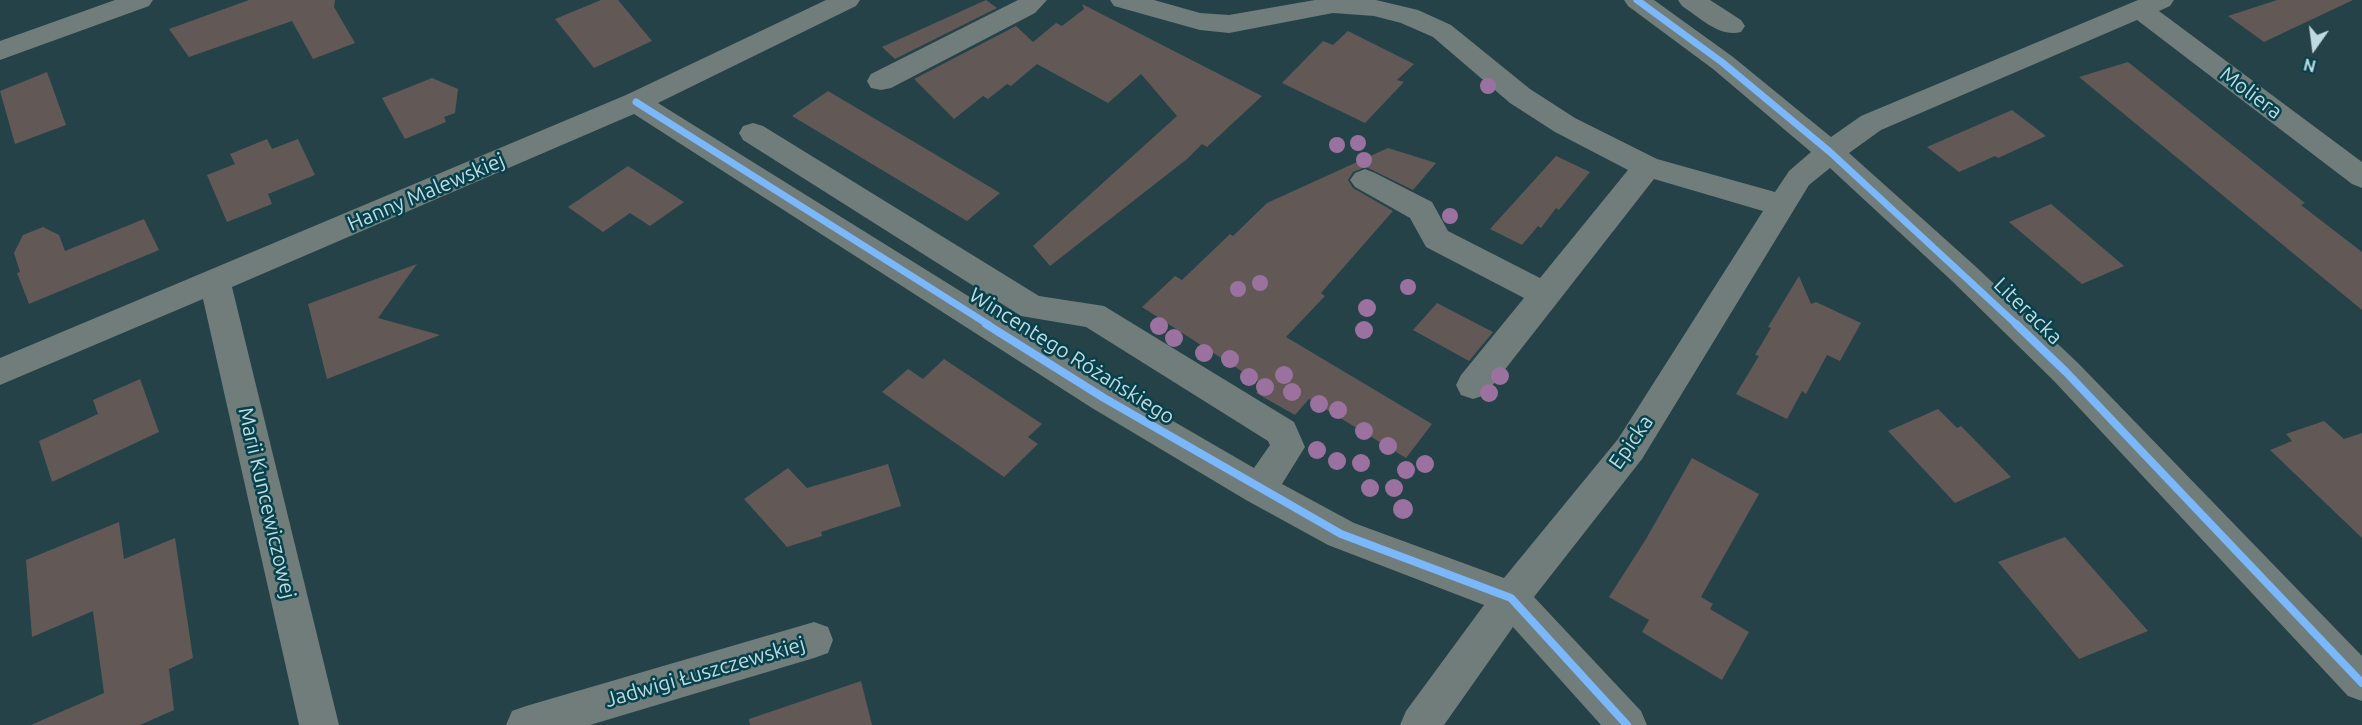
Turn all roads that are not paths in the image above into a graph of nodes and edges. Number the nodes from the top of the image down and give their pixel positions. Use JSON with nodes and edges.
{"nodes":[{"id":1,"x":140,"y":0,"type":"edge"},
{"id":2,"x":847,"y":0,"type":"edge"},
{"id":3,"x":1034,"y":0,"type":"edge"},
{"id":4,"x":1123,"y":0,"type":"edge"},
{"id":5,"x":1637,"y":0,"type":"edge"},
{"id":6,"x":1691,"y":0,"type":"edge"},
{"id":7,"x":2151,"y":5,"type":"edge"},
{"id":8,"x":1732,"y":26,"type":"dead end"},
{"id":9,"x":0,"y":51,"type":"edge"},
{"id":10,"x":881,"y":81,"type":"dead end"},
{"id":11,"x":636,"y":102,"type":"junction"},
{"id":12,"x":753,"y":133,"type":"dead end"},
{"id":13,"x":1830,"y":152,"type":"junction"},
{"id":14,"x":1647,"y":166,"type":"junction"},
{"id":15,"x":2362,"y":177,"type":"edge"},
{"id":16,"x":1365,"y":180,"type":"dead end"},
{"id":17,"x":1782,"y":205,"type":"junction"},
{"id":18,"x":215,"y":282,"type":"junction"},
{"id":19,"x":1545,"y":295,"type":"junction"},
{"id":20,"x":0,"y":372,"type":"edge"},
{"id":21,"x":1473,"y":385,"type":"dead end"},
{"id":22,"x":1259,"y":489,"type":"junction"},
{"id":23,"x":1511,"y":598,"type":"junction"},
{"id":24,"x":814,"y":640,"type":"dead end"},
{"id":25,"x":2362,"y":683,"type":"edge"},
{"id":26,"x":319,"y":725,"type":"edge"},
{"id":27,"x":526,"y":725,"type":"edge"},
{"id":28,"x":1420,"y":725,"type":"edge"},
{"id":29,"x":1627,"y":725,"type":"edge"}],
"edges":[{"from":1,"to":9,"type":"street"},
{"from":2,"to":11,"type":"street","name":"Hanny Malewskiej"},
{"from":3,"to":10,"type":"street"},
{"from":4,"to":14,"type":"street"},
{"from":5,"to":13,"type":"street","name":"Literacka"},
{"from":6,"to":8,"type":"street"},
{"from":7,"to":13,"type":"street","name":"Epicka"},
{"from":7,"to":15,"type":"street","name":"Moliera"},
{"from":11,"to":18,"type":"street","name":"Hanny Malewskiej"},
{"from":11,"to":22,"type":"street","name":"Wincentego Różańskiego"},
{"from":12,"to":22,"type":"street"},
{"from":13,"to":17,"type":"street","name":"Epicka"},
{"from":13,"to":25,"type":"street","name":"Literacka"},
{"from":14,"to":17,"type":"street"},
{"from":14,"to":19,"type":"street"},
{"from":16,"to":19,"type":"street"},
{"from":17,"to":23,"type":"street","name":"Epicka"},
{"from":18,"to":20,"type":"street","name":"Hanny Malewskiej"},
{"from":18,"to":26,"type":"street","name":"Marii Kuncewiczowej"},
{"from":19,"to":21,"type":"street"},
{"from":22,"to":23,"type":"street","name":"Wincentego Różańskiego"},
{"from":23,"to":28,"type":"street","name":"Epicka"},
{"from":23,"to":29,"type":"street"},
{"from":24,"to":27,"type":"street","name":"Jadwigi Łuszczewskiej"}]}
